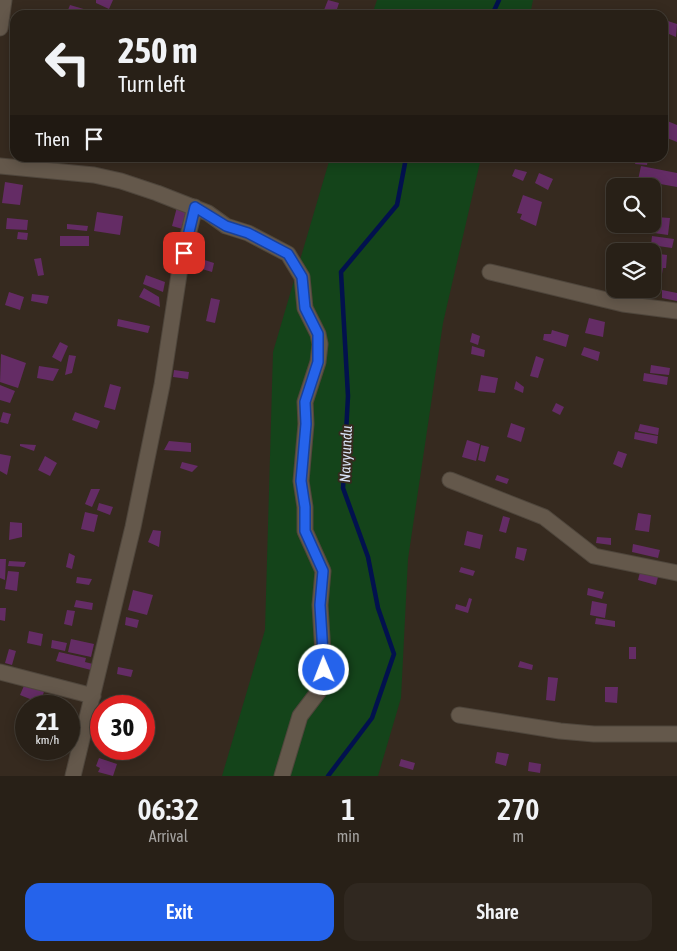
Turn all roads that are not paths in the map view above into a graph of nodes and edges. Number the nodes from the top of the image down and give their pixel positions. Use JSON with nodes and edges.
{"nodes":[{"id":1,"x":4,"y":0,"type":"edge"},
{"id":2,"x":0,"y":28,"type":"edge"},
{"id":3,"x":0,"y":166,"type":"edge"},
{"id":4,"x":195,"y":207,"type":"junction"},
{"id":5,"x":490,"y":272,"type":"dead end"},
{"id":6,"x":677,"y":311,"type":"edge"},
{"id":7,"x":450,"y":480,"type":"dead end"},
{"id":8,"x":677,"y":573,"type":"edge"},
{"id":9,"x":0,"y":672,"type":"edge"},
{"id":10,"x":90,"y":695,"type":"edge"},
{"id":11,"x":93,"y":695,"type":"edge"},
{"id":12,"x":90,"y":708,"type":"edge"},
{"id":13,"x":459,"y":715,"type":"dead end"},
{"id":14,"x":677,"y":734,"type":"edge"},
{"id":15,"x":73,"y":776,"type":"edge"},
{"id":16,"x":282,"y":776,"type":"edge"}],
"edges":[{"from":1,"to":2,"type":"street"},
{"from":3,"to":4,"type":"street"},
{"from":4,"to":11,"type":"street"},
{"from":4,"to":16,"type":"street"},
{"from":5,"to":6,"type":"street"},
{"from":7,"to":8,"type":"street"},
{"from":9,"to":10,"type":"street"},
{"from":12,"to":15,"type":"street"},
{"from":13,"to":14,"type":"street"}]}
